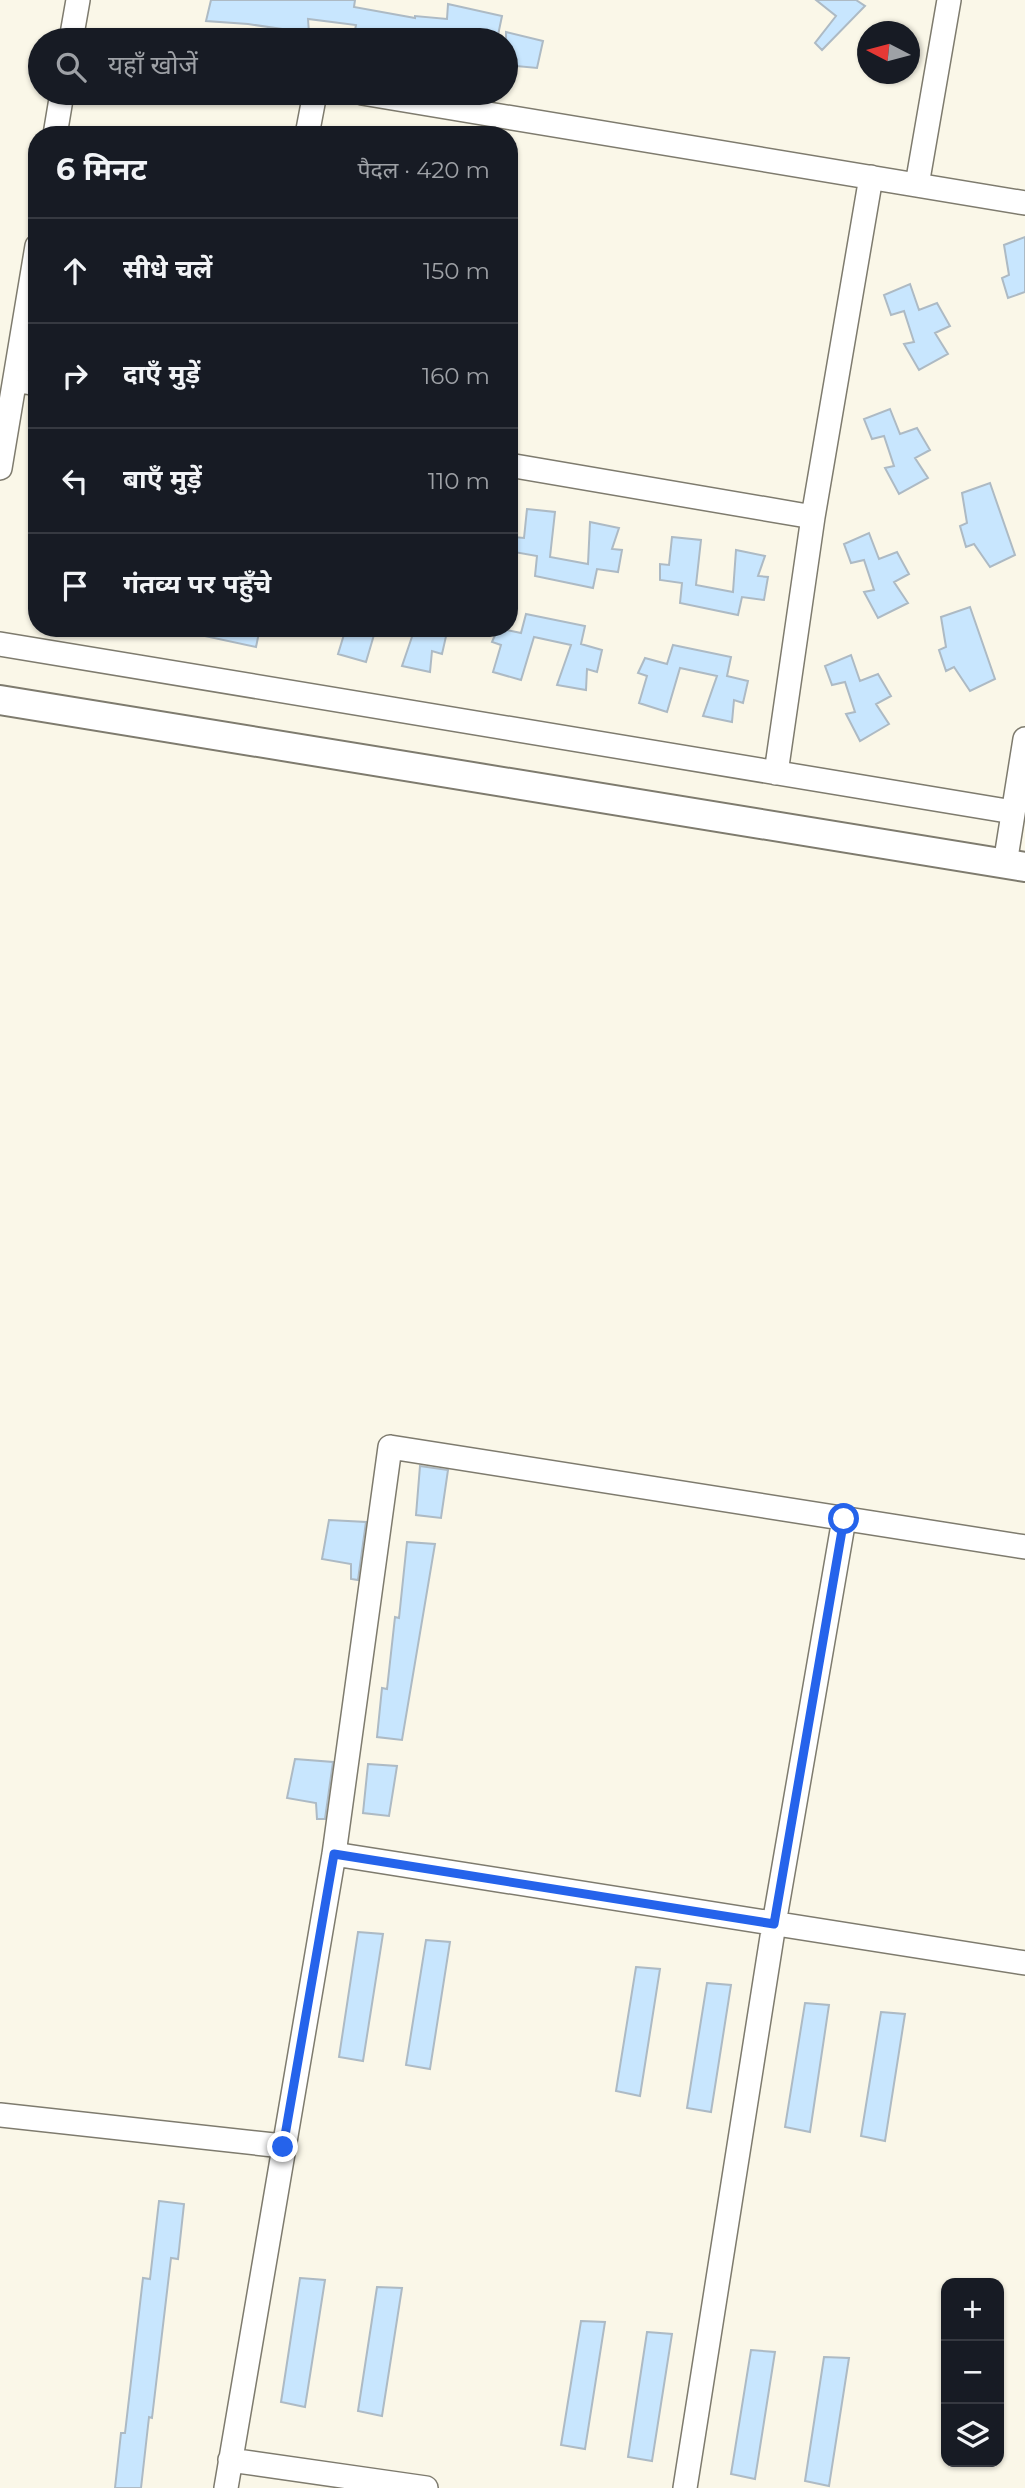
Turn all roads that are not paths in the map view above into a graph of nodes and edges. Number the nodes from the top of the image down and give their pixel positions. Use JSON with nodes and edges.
{"nodes":[{"id":1,"x":78,"y":0,"type":"edge"},
{"id":2,"x":949,"y":0,"type":"edge"},
{"id":3,"x":73,"y":28,"type":"edge"},
{"id":4,"x":60,"y":105,"type":"edge"},
{"id":5,"x":313,"y":105,"type":"edge"},
{"id":6,"x":435,"y":105,"type":"edge"},
{"id":7,"x":56,"y":126,"type":"edge"},
{"id":8,"x":309,"y":126,"type":"edge"},
{"id":9,"x":871,"y":177,"type":"junction"},
{"id":10,"x":917,"y":185,"type":"junction"},
{"id":11,"x":1025,"y":203,"type":"edge"},
{"id":12,"x":28,"y":357,"type":"edge"},
{"id":13,"x":26,"y":382,"type":"edge"},
{"id":14,"x":518,"y":467,"type":"edge"},
{"id":15,"x":0,"y":468,"type":"edge"},
{"id":16,"x":813,"y":517,"type":"junction"},
{"id":17,"x":0,"y":644,"type":"edge"},
{"id":18,"x":0,"y":701,"type":"edge"},
{"id":19,"x":1025,"y":739,"type":"edge"},
{"id":20,"x":776,"y":773,"type":"junction"},
{"id":21,"x":1013,"y":812,"type":"junction"},
{"id":22,"x":1015,"y":865,"type":"edge"},
{"id":23,"x":844,"y":1519,"type":"junction"},
{"id":24,"x":1025,"y":1547,"type":"edge"},
{"id":25,"x":334,"y":1854,"type":"junction"},
{"id":26,"x":774,"y":1924,"type":"junction"},
{"id":27,"x":1025,"y":1964,"type":"edge"},
{"id":28,"x":0,"y":2115,"type":"edge"},
{"id":29,"x":283,"y":2147,"type":"junction"},
{"id":30,"x":230,"y":2460,"type":"junction"},
{"id":31,"x":226,"y":2488,"type":"edge"},
{"id":32,"x":426,"y":2488,"type":"edge"},
{"id":33,"x":685,"y":2488,"type":"edge"}],
"edges":[{"from":1,"to":3,"type":"street"},
{"from":2,"to":10,"type":"street"},
{"from":4,"to":7,"type":"street"},
{"from":5,"to":8,"type":"street"},
{"from":6,"to":9,"type":"street"},
{"from":9,"to":10,"type":"street"},
{"from":9,"to":16,"type":"street"},
{"from":10,"to":11,"type":"street"},
{"from":12,"to":13,"type":"street"},
{"from":13,"to":15,"type":"street"},
{"from":14,"to":16,"type":"street"},
{"from":16,"to":20,"type":"street"},
{"from":17,"to":20,"type":"street"},
{"from":18,"to":22,"type":"street"},
{"from":19,"to":21,"type":"street"},
{"from":20,"to":21,"type":"street"},
{"from":21,"to":22,"type":"street"},
{"from":23,"to":24,"type":"street"},
{"from":23,"to":25,"type":"street"},
{"from":23,"to":26,"type":"street"},
{"from":25,"to":26,"type":"street"},
{"from":25,"to":29,"type":"street"},
{"from":26,"to":27,"type":"street"},
{"from":26,"to":33,"type":"street"},
{"from":28,"to":29,"type":"street"},
{"from":29,"to":30,"type":"street"},
{"from":30,"to":31,"type":"street"},
{"from":30,"to":32,"type":"street"}]}
